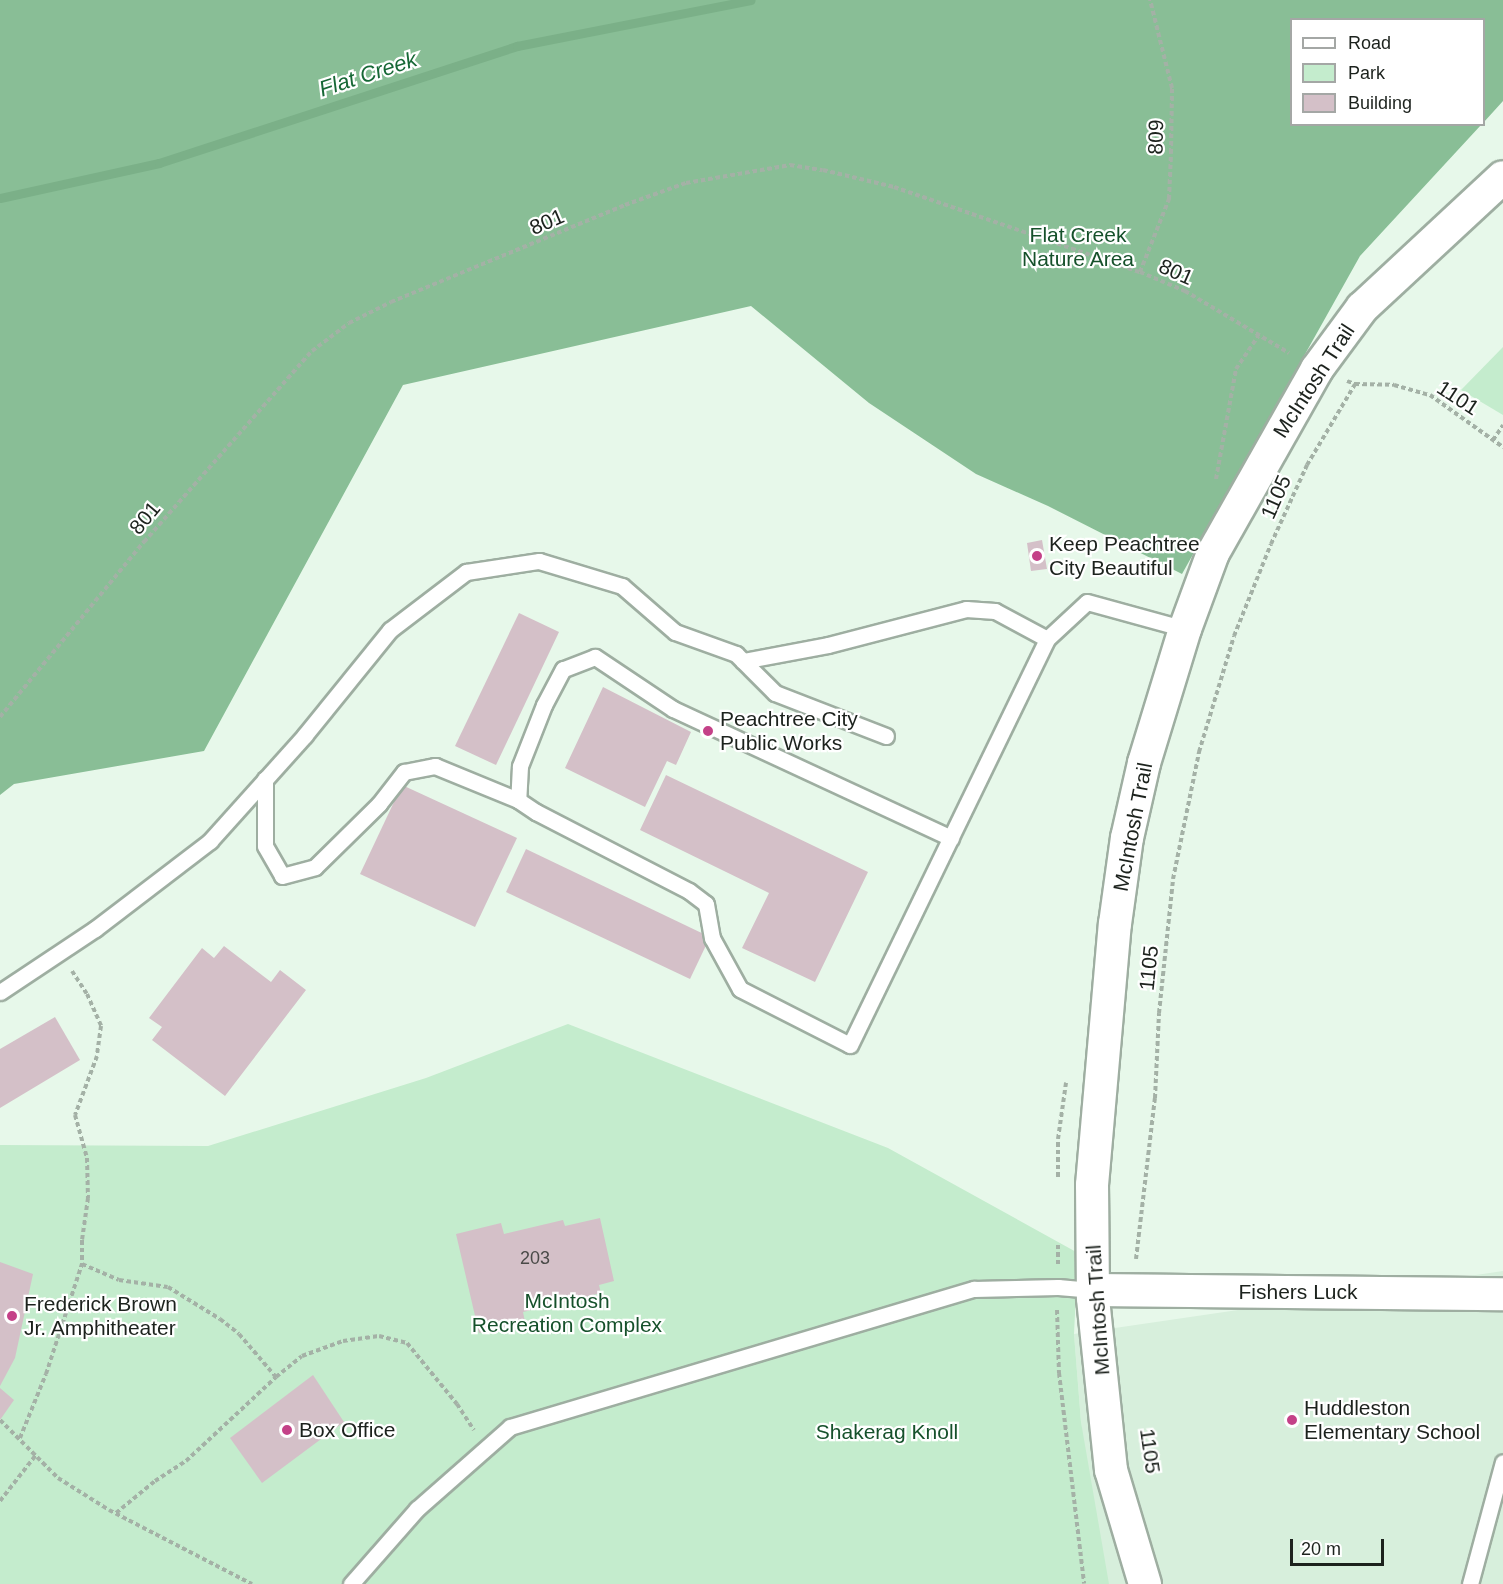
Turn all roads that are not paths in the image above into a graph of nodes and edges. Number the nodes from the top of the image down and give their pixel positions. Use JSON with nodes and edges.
{"nodes":[{"id":1,"x":1500,"y":180,"type":"edge"},
{"id":2,"x":1185,"y":629,"type":"junction"},
{"id":3,"x":1047,"y":639,"type":"junction"},
{"id":4,"x":743,"y":661,"type":"junction"},
{"id":5,"x":886,"y":736,"type":"dead end"},
{"id":6,"x":266,"y":779,"type":"junction"},
{"id":7,"x":518,"y":800,"type":"junction"},
{"id":8,"x":951,"y":838,"type":"junction"},
{"id":9,"x":0,"y":992,"type":"edge"},
{"id":10,"x":1094,"y":1290,"type":"junction"},
{"id":11,"x":1503,"y":1294,"type":"edge"},
{"id":12,"x":1503,"y":1462,"type":"edge"},
{"id":13,"x":351,"y":1584,"type":"edge"},
{"id":14,"x":1145,"y":1584,"type":"edge"},
{"id":15,"x":1470,"y":1584,"type":"edge"}],
"edges":[{"from":1,"to":2,"type":"street","name":"McIntosh Trail"},
{"from":2,"to":3,"type":"lane"},
{"from":2,"to":10,"type":"street","name":"McIntosh Trail"},
{"from":3,"to":4,"type":"lane"},
{"from":3,"to":8,"type":"lane"},
{"from":4,"to":5,"type":"lane"},
{"from":4,"to":6,"type":"lane"},
{"from":6,"to":7,"type":"lane"},
{"from":6,"to":9,"type":"lane"},
{"from":7,"to":8,"type":"lane"},
{"from":7,"to":8,"type":"lane"},
{"from":10,"to":11,"type":"street","name":"Fishers Luck"},
{"from":10,"to":13,"type":"lane"},
{"from":10,"to":14,"type":"street","name":"McIntosh Trail"},
{"from":12,"to":15,"type":"lane"}]}
